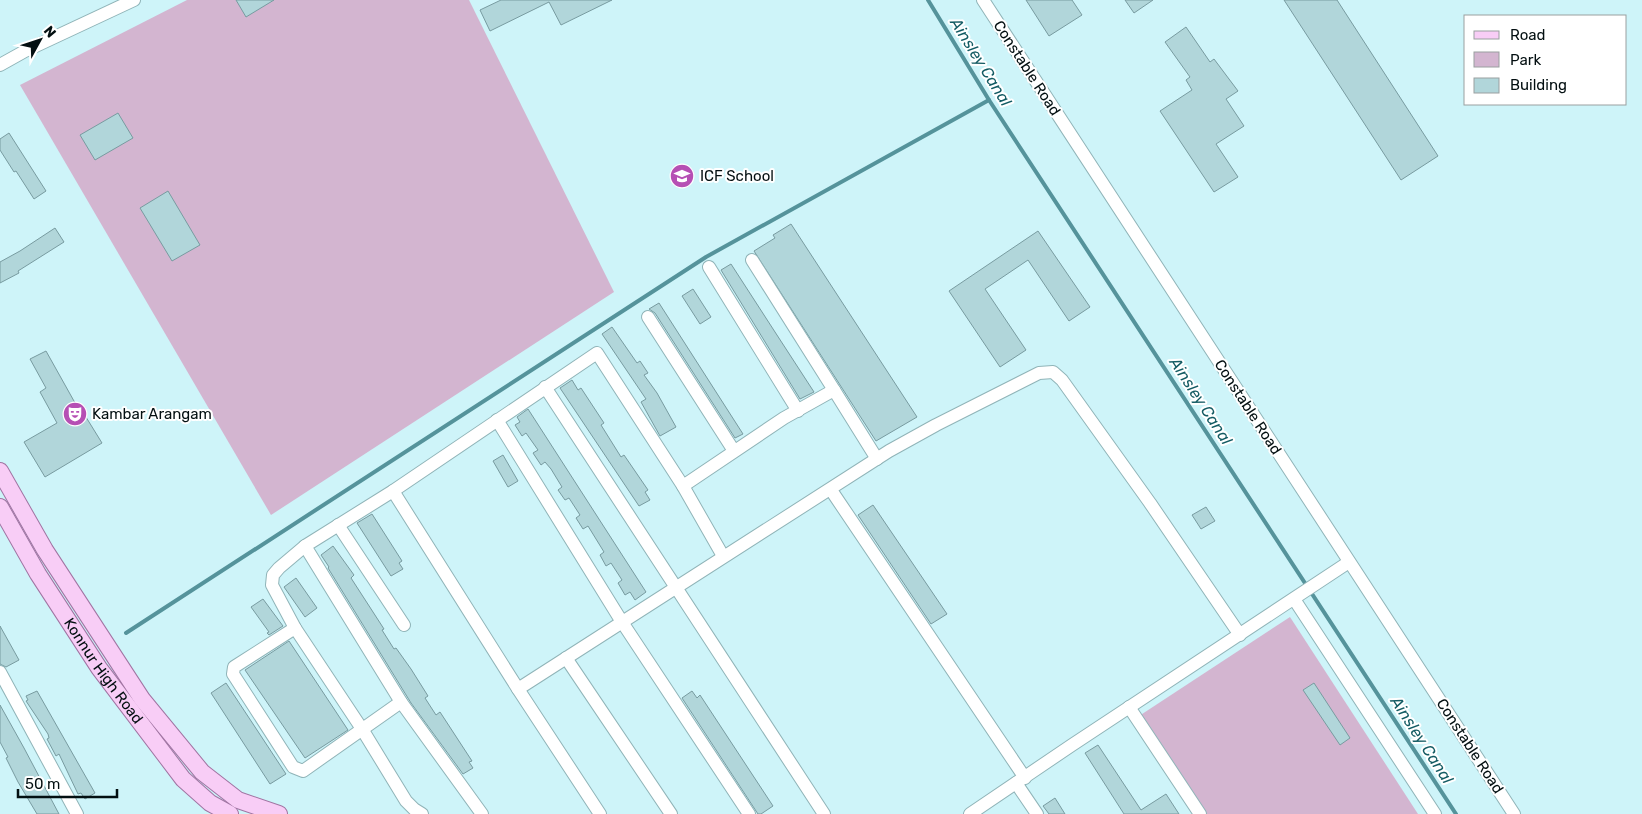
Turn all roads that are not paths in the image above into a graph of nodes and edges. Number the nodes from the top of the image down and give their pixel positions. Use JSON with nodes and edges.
{"nodes":[{"id":1,"x":134,"y":0,"type":"edge"},
{"id":2,"x":982,"y":0,"type":"edge"},
{"id":3,"x":0,"y":64,"type":"edge"},
{"id":4,"x":752,"y":260,"type":"dead end"},
{"id":5,"x":709,"y":267,"type":"dead end"},
{"id":6,"x":648,"y":317,"type":"dead end"},
{"id":7,"x":545,"y":387,"type":"junction"},
{"id":8,"x":834,"y":390,"type":"junction"},
{"id":9,"x":798,"y":411,"type":"junction"},
{"id":10,"x":497,"y":420,"type":"junction"},
{"id":11,"x":734,"y":451,"type":"junction"},
{"id":12,"x":878,"y":459,"type":"junction"},
{"id":13,"x":0,"y":471,"type":"edge"},
{"id":14,"x":683,"y":486,"type":"junction"},
{"id":15,"x":393,"y":490,"type":"junction"},
{"id":16,"x":831,"y":490,"type":"junction"},
{"id":17,"x":0,"y":507,"type":"edge"},
{"id":18,"x":338,"y":525,"type":"junction"},
{"id":19,"x":305,"y":546,"type":"junction"},
{"id":20,"x":723,"y":556,"type":"junction"},
{"id":21,"x":1349,"y":562,"type":"junction"},
{"id":22,"x":676,"y":587,"type":"junction"},
{"id":23,"x":1304,"y":592,"type":"junction"},
{"id":24,"x":622,"y":622,"type":"junction"},
{"id":25,"x":404,"y":625,"type":"dead end"},
{"id":26,"x":295,"y":628,"type":"junction"},
{"id":27,"x":1240,"y":635,"type":"junction"},
{"id":28,"x":566,"y":658,"type":"junction"},
{"id":29,"x":2,"y":679,"type":"edge"},
{"id":30,"x":518,"y":689,"type":"junction"},
{"id":31,"x":401,"y":702,"type":"junction"},
{"id":32,"x":1129,"y":707,"type":"junction"},
{"id":33,"x":362,"y":729,"type":"junction"},
{"id":34,"x":1021,"y":781,"type":"junction"},
{"id":35,"x":77,"y":814,"type":"edge"},
{"id":36,"x":230,"y":814,"type":"edge"},
{"id":37,"x":279,"y":814,"type":"edge"},
{"id":38,"x":422,"y":814,"type":"edge"},
{"id":39,"x":482,"y":814,"type":"edge"},
{"id":40,"x":600,"y":814,"type":"edge"},
{"id":41,"x":670,"y":814,"type":"edge"},
{"id":42,"x":749,"y":814,"type":"edge"},
{"id":43,"x":824,"y":814,"type":"edge"},
{"id":44,"x":970,"y":814,"type":"edge"},
{"id":45,"x":1037,"y":814,"type":"edge"},
{"id":46,"x":1200,"y":814,"type":"edge"},
{"id":47,"x":1435,"y":814,"type":"edge"},
{"id":48,"x":1514,"y":814,"type":"edge"}],
"edges":[{"from":1,"to":3,"type":"street"},
{"from":2,"to":21,"type":"street","name":"Constable Road"},
{"from":4,"to":8,"type":"street"},
{"from":5,"to":9,"type":"street"},
{"from":6,"to":11,"type":"street"},
{"from":7,"to":10,"type":"street"},
{"from":7,"to":14,"type":"street"},
{"from":7,"to":22,"type":"street"},
{"from":8,"to":9,"type":"street"},
{"from":8,"to":12,"type":"street"},
{"from":9,"to":11,"type":"street"},
{"from":10,"to":15,"type":"street"},
{"from":10,"to":24,"type":"street"},
{"from":11,"to":14,"type":"street"},
{"from":12,"to":16,"type":"street"},
{"from":12,"to":27,"type":"street"},
{"from":13,"to":37,"type":"main road"},
{"from":14,"to":20,"type":"street"},
{"from":15,"to":18,"type":"street"},
{"from":15,"to":30,"type":"street"},
{"from":16,"to":20,"type":"street"},
{"from":16,"to":34,"type":"street"},
{"from":17,"to":36,"type":"main road","name":"Konnur High Road"},
{"from":18,"to":19,"type":"street"},
{"from":18,"to":25,"type":"street"},
{"from":19,"to":26,"type":"street"},
{"from":19,"to":31,"type":"street"},
{"from":20,"to":22,"type":"street"},
{"from":21,"to":23,"type":"street"},
{"from":21,"to":48,"type":"street","name":"Constable Road"},
{"from":22,"to":24,"type":"street"},
{"from":22,"to":43,"type":"street"},
{"from":23,"to":27,"type":"street"},
{"from":23,"to":47,"type":"street"},
{"from":24,"to":28,"type":"street"},
{"from":24,"to":42,"type":"street"},
{"from":26,"to":33,"type":"street"},
{"from":26,"to":33,"type":"street"},
{"from":27,"to":32,"type":"street"},
{"from":28,"to":30,"type":"street"},
{"from":28,"to":41,"type":"street"},
{"from":29,"to":35,"type":"street"},
{"from":30,"to":40,"type":"street"},
{"from":31,"to":33,"type":"street"},
{"from":31,"to":39,"type":"street"},
{"from":32,"to":34,"type":"street"},
{"from":32,"to":46,"type":"street"},
{"from":33,"to":38,"type":"street"},
{"from":34,"to":44,"type":"street"},
{"from":34,"to":45,"type":"street"}]}
